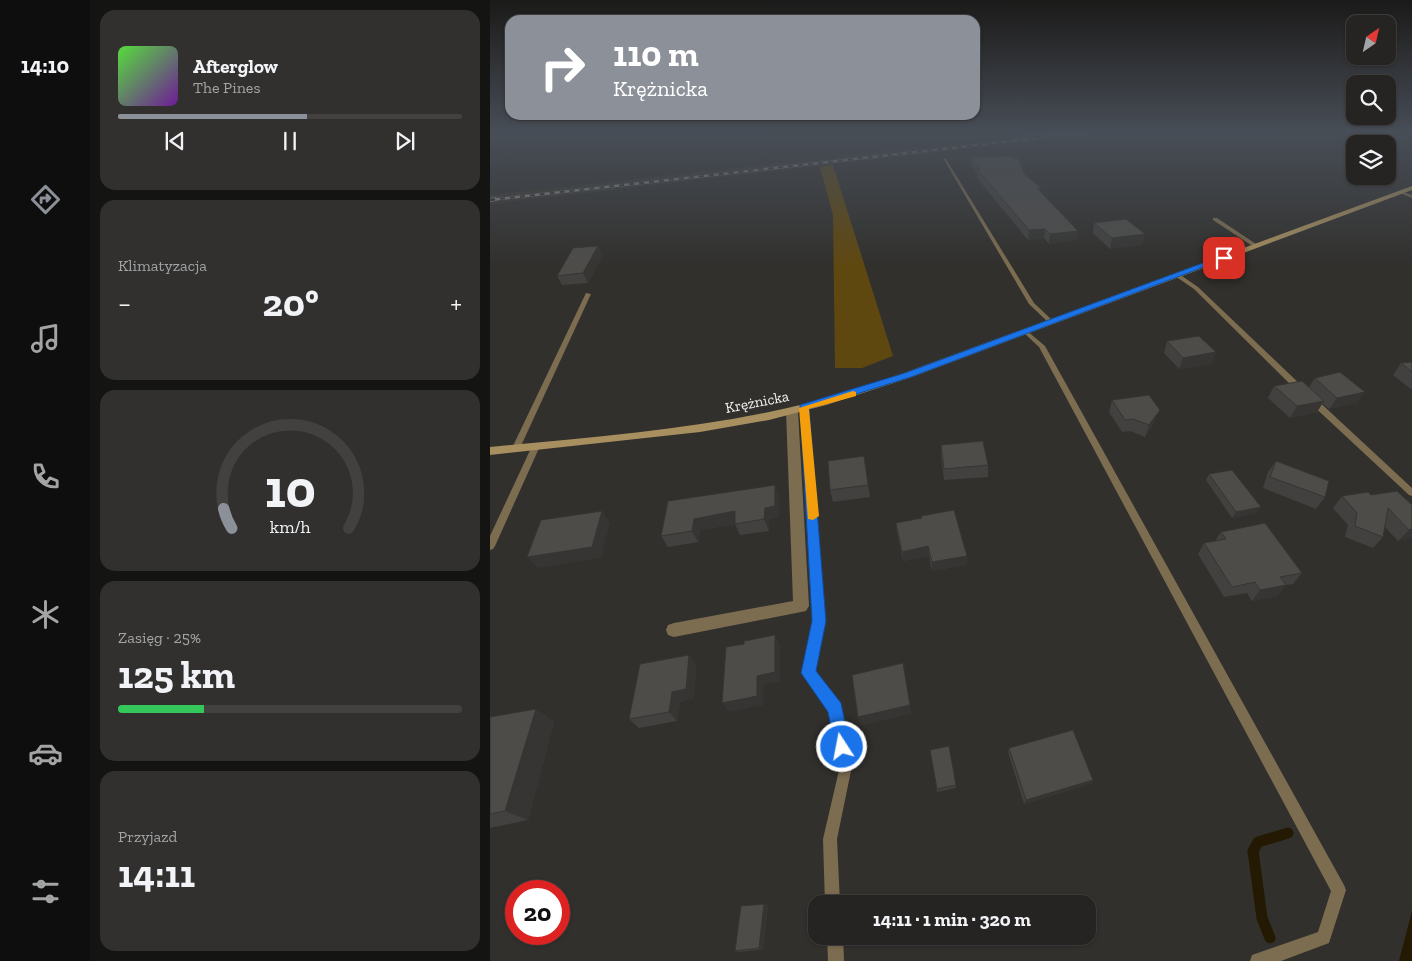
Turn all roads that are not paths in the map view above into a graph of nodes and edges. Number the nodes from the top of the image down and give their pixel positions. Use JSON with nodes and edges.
{"nodes":[{"id":1,"x":955,"y":177,"type":"edge"},
{"id":2,"x":1412,"y":188,"type":"edge"},
{"id":3,"x":1402,"y":192,"type":"junction"},
{"id":4,"x":1412,"y":197,"type":"edge"},
{"id":5,"x":1215,"y":219,"type":"dead end"},
{"id":6,"x":1256,"y":246,"type":"junction"},
{"id":7,"x":1177,"y":276,"type":"junction"},
{"id":8,"x":588,"y":294,"type":"dead end"},
{"id":9,"x":1051,"y":322,"type":"junction"},
{"id":10,"x":1026,"y":332,"type":"junction"},
{"id":11,"x":798,"y":409,"type":"junction"},
{"id":12,"x":536,"y":446,"type":"junction"},
{"id":13,"x":516,"y":448,"type":"junction"},
{"id":14,"x":490,"y":450,"type":"edge"},
{"id":15,"x":1412,"y":493,"type":"edge"},
{"id":16,"x":490,"y":546,"type":"edge"},
{"id":17,"x":674,"y":630,"type":"dead end"},
{"id":18,"x":833,"y":895,"type":"edge"},
{"id":19,"x":835,"y":945,"type":"edge"},
{"id":20,"x":836,"y":961,"type":"edge"},
{"id":21,"x":1258,"y":961,"type":"edge"}],
"edges":[{"from":1,"to":9,"type":"lane"},
{"from":2,"to":3,"type":"street","name":"Krężnicka"},
{"from":3,"to":4,"type":"lane"},
{"from":3,"to":6,"type":"street","name":"Krężnicka"},
{"from":5,"to":6,"type":"lane"},
{"from":6,"to":7,"type":"street","name":"Krężnicka"},
{"from":7,"to":9,"type":"street","name":"Krężnicka"},
{"from":7,"to":15,"type":"lane"},
{"from":8,"to":13,"type":"lane"},
{"from":9,"to":10,"type":"street","name":"Krężnicka"},
{"from":10,"to":11,"type":"street","name":"Krężnicka"},
{"from":10,"to":21,"type":"lane"},
{"from":11,"to":12,"type":"street","name":"Krężnicka"},
{"from":11,"to":17,"type":"street"},
{"from":11,"to":18,"type":"lane"},
{"from":12,"to":13,"type":"street","name":"Krężnicka"},
{"from":12,"to":16,"type":"lane"},
{"from":13,"to":14,"type":"street","name":"Krężnicka"},
{"from":19,"to":20,"type":"lane"}]}
